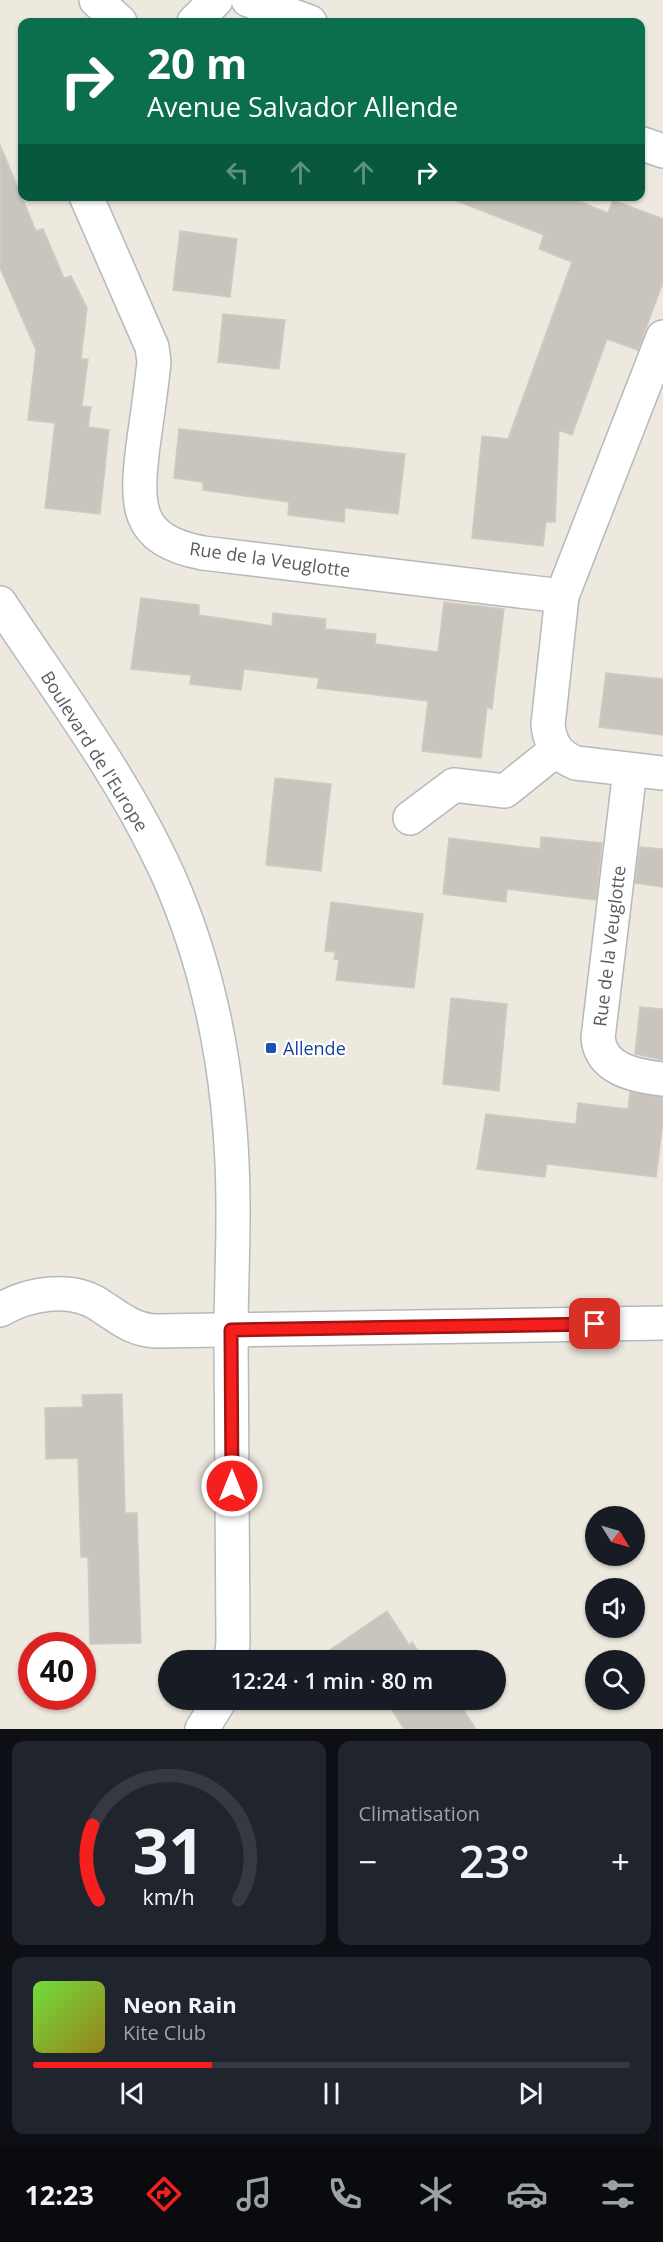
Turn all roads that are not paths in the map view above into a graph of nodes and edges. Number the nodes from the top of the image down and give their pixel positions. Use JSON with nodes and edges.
{"nodes":[{"id":1,"x":96,"y":0,"type":"edge"},
{"id":2,"x":216,"y":0,"type":"edge"},
{"id":3,"x":248,"y":0,"type":"edge"},
{"id":4,"x":116,"y":18,"type":"edge"},
{"id":5,"x":198,"y":18,"type":"edge"},
{"id":6,"x":299,"y":18,"type":"edge"},
{"id":7,"x":645,"y":145,"type":"edge"},
{"id":8,"x":663,"y":151,"type":"edge"},
{"id":9,"x":88,"y":201,"type":"edge"},
{"id":10,"x":663,"y":338,"type":"edge"},
{"id":11,"x":562,"y":596,"type":"junction"},
{"id":12,"x":0,"y":603,"type":"edge"},
{"id":13,"x":556,"y":750,"type":"junction"},
{"id":14,"x":630,"y":770,"type":"junction"},
{"id":15,"x":663,"y":773,"type":"edge"},
{"id":16,"x":410,"y":818,"type":"dead end"},
{"id":17,"x":663,"y":1079,"type":"edge"},
{"id":18,"x":0,"y":1310,"type":"edge"},
{"id":19,"x":663,"y":1323,"type":"edge"},
{"id":20,"x":231,"y":1330,"type":"junction"},
{"id":21,"x":232,"y":1650,"type":"edge"}],
"edges":[{"from":1,"to":4,"type":"street"},
{"from":2,"to":5,"type":"street"},
{"from":3,"to":6,"type":"street"},
{"from":7,"to":8,"type":"street"},
{"from":9,"to":11,"type":"street","name":"Rue de la Veuglotte"},
{"from":10,"to":11,"type":"street"},
{"from":11,"to":13,"type":"street"},
{"from":12,"to":20,"type":"street","name":"Boulevard de l'Europe"},
{"from":13,"to":14,"type":"street"},
{"from":13,"to":16,"type":"street"},
{"from":14,"to":15,"type":"street"},
{"from":14,"to":17,"type":"street","name":"Rue de la Veuglotte"},
{"from":18,"to":20,"type":"street"},
{"from":19,"to":20,"type":"street"},
{"from":20,"to":21,"type":"street","name":"Boulevard de l'Europe"}]}
